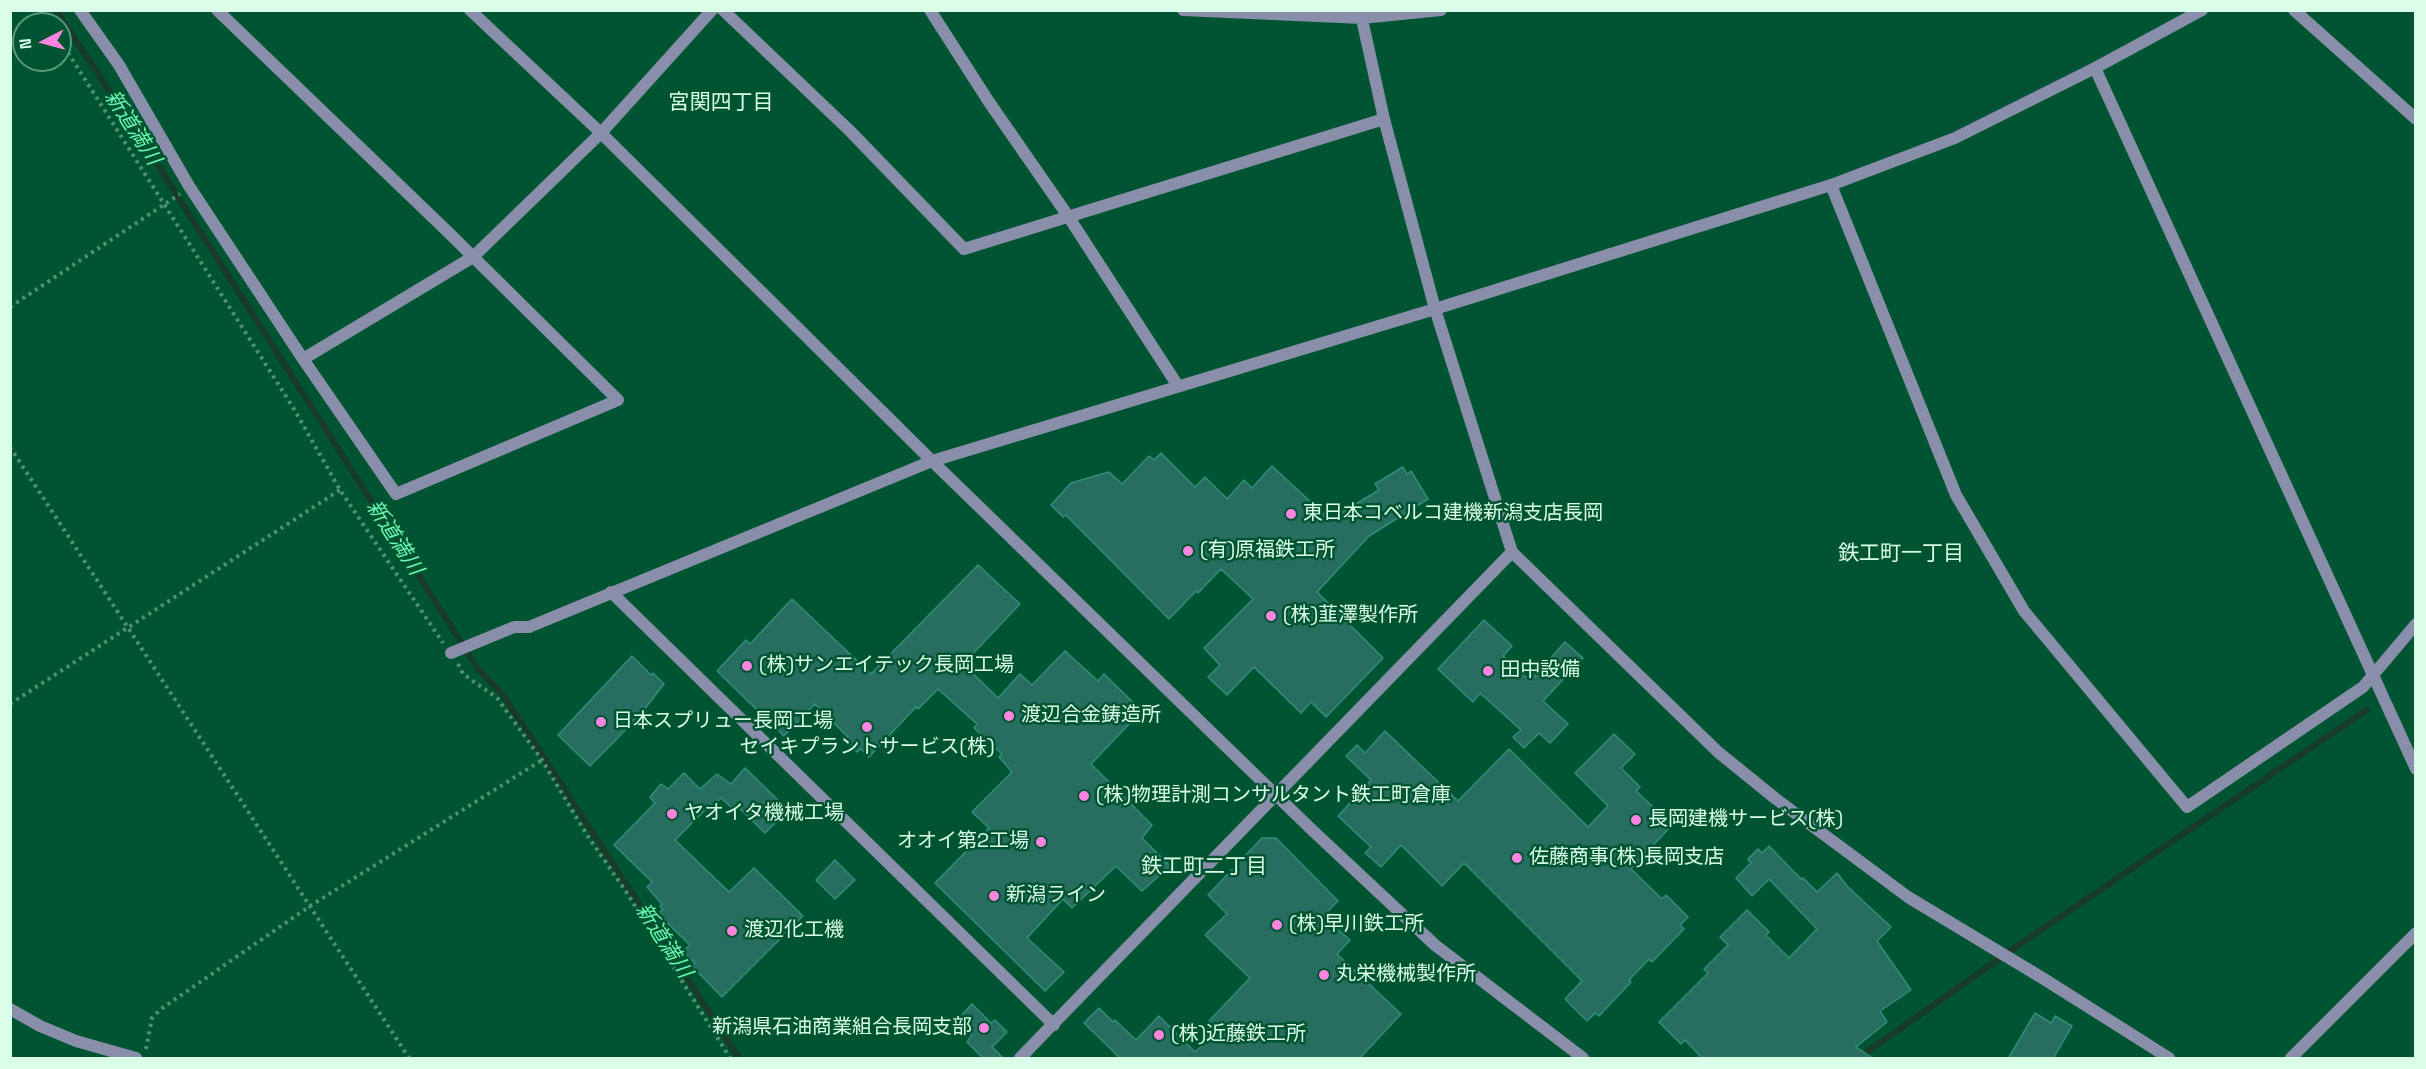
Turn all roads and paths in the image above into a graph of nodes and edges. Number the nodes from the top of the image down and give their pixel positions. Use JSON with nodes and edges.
{"nodes":[{"id":1,"x":80,"y":10,"type":"edge"},
{"id":2,"x":217,"y":10,"type":"edge"},
{"id":3,"x":470,"y":10,"type":"edge"},
{"id":4,"x":712,"y":10,"type":"edge"},
{"id":5,"x":723,"y":10,"type":"edge"},
{"id":6,"x":930,"y":10,"type":"edge"},
{"id":7,"x":1183,"y":10,"type":"edge"},
{"id":8,"x":1441,"y":10,"type":"edge"},
{"id":9,"x":2202,"y":10,"type":"edge"},
{"id":10,"x":2294,"y":10,"type":"edge"},
{"id":11,"x":1361,"y":14,"type":"edge"},
{"id":12,"x":72,"y":59,"type":"edge"},
{"id":13,"x":2095,"y":68,"type":"junction"},
{"id":14,"x":1384,"y":119,"type":"junction"},
{"id":15,"x":2415,"y":119,"type":"edge"},
{"id":16,"x":601,"y":133,"type":"junction"},
{"id":17,"x":1831,"y":185,"type":"junction"},
{"id":18,"x":169,"y":201,"type":"dead end"},
{"id":19,"x":163,"y":205,"type":"junction"},
{"id":20,"x":1068,"y":216,"type":"junction"},
{"id":21,"x":472,"y":257,"type":"junction"},
{"id":22,"x":10,"y":307,"type":"edge"},
{"id":23,"x":1435,"y":309,"type":"junction"},
{"id":24,"x":303,"y":359,"type":"junction"},
{"id":25,"x":1178,"y":386,"type":"junction"},
{"id":26,"x":10,"y":447,"type":"edge"},
{"id":27,"x":932,"y":461,"type":"junction"},
{"id":28,"x":340,"y":490,"type":"junction"},
{"id":29,"x":1512,"y":552,"type":"junction"},
{"id":30,"x":611,"y":592,"type":"junction"},
{"id":31,"x":2415,"y":624,"type":"edge"},
{"id":32,"x":128,"y":627,"type":"junction"},
{"id":33,"x":452,"y":653,"type":"junction"},
{"id":34,"x":2374,"y":676,"type":"junction"},
{"id":35,"x":10,"y":704,"type":"edge"},
{"id":36,"x":542,"y":760,"type":"junction"},
{"id":37,"x":2415,"y":768,"type":"edge"},
{"id":38,"x":1276,"y":796,"type":"junction"},
{"id":39,"x":310,"y":906,"type":"junction"},
{"id":40,"x":2415,"y":933,"type":"edge"},
{"id":41,"x":10,"y":1009,"type":"edge"},
{"id":42,"x":1054,"y":1025,"type":"junction"},
{"id":43,"x":136,"y":1059,"type":"edge"},
{"id":44,"x":145,"y":1059,"type":"edge"},
{"id":45,"x":409,"y":1059,"type":"edge"},
{"id":46,"x":730,"y":1059,"type":"edge"},
{"id":47,"x":1020,"y":1059,"type":"edge"},
{"id":48,"x":1583,"y":1059,"type":"edge"},
{"id":49,"x":2169,"y":1059,"type":"edge"},
{"id":50,"x":2291,"y":1059,"type":"edge"}],
"edges":[{"from":1,"to":24,"type":"street"},
{"from":2,"to":21,"type":"street"},
{"from":3,"to":16,"type":"street"},
{"from":4,"to":16,"type":"street"},
{"from":5,"to":20,"type":"street"},
{"from":6,"to":20,"type":"street"},
{"from":7,"to":11,"type":"street"},
{"from":8,"to":11,"type":"street"},
{"from":9,"to":13,"type":"street"},
{"from":10,"to":15,"type":"street"},
{"from":11,"to":14,"type":"street"},
{"from":12,"to":19,"type":"path"},
{"from":13,"to":17,"type":"street"},
{"from":13,"to":34,"type":"street"},
{"from":14,"to":20,"type":"street"},
{"from":14,"to":23,"type":"street"},
{"from":16,"to":21,"type":"street"},
{"from":16,"to":27,"type":"street"},
{"from":17,"to":23,"type":"street"},
{"from":17,"to":34,"type":"street"},
{"from":18,"to":19,"type":"path"},
{"from":19,"to":22,"type":"path"},
{"from":19,"to":28,"type":"path"},
{"from":20,"to":25,"type":"street"},
{"from":21,"to":24,"type":"street"},
{"from":21,"to":24,"type":"street"},
{"from":23,"to":25,"type":"street"},
{"from":23,"to":29,"type":"street"},
{"from":25,"to":27,"type":"street"},
{"from":26,"to":32,"type":"path"},
{"from":27,"to":30,"type":"street"},
{"from":27,"to":38,"type":"street"},
{"from":28,"to":32,"type":"path"},
{"from":28,"to":33,"type":"path"},
{"from":29,"to":38,"type":"street"},
{"from":29,"to":49,"type":"street"},
{"from":30,"to":33,"type":"street"},
{"from":30,"to":42,"type":"street"},
{"from":31,"to":34,"type":"street"},
{"from":32,"to":35,"type":"path"},
{"from":32,"to":39,"type":"path"},
{"from":33,"to":36,"type":"path"},
{"from":34,"to":37,"type":"street"},
{"from":36,"to":39,"type":"path"},
{"from":36,"to":46,"type":"path"},
{"from":38,"to":42,"type":"street"},
{"from":38,"to":48,"type":"street"},
{"from":39,"to":44,"type":"path"},
{"from":39,"to":45,"type":"path"},
{"from":40,"to":50,"type":"street"},
{"from":41,"to":43,"type":"street"},
{"from":42,"to":47,"type":"street"}]}
